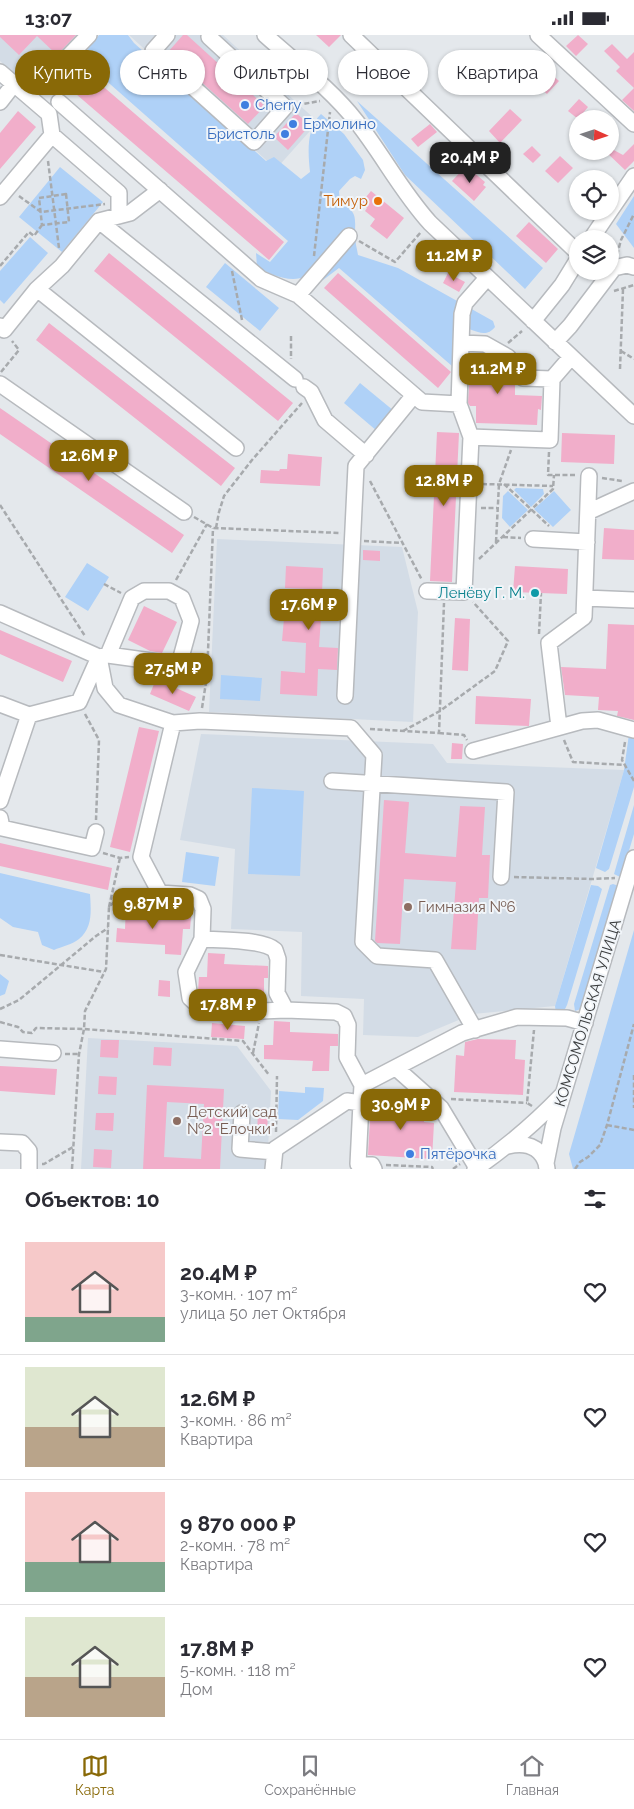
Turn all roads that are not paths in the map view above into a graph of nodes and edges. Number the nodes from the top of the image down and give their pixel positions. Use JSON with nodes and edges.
{"nodes":[{"id":1,"x":89,"y":35,"type":"edge"},
{"id":2,"x":167,"y":35,"type":"edge"},
{"id":3,"x":264,"y":35,"type":"edge"},
{"id":4,"x":351,"y":35,"type":"edge"},
{"id":5,"x":538,"y":35,"type":"edge"},
{"id":6,"x":208,"y":36,"type":"edge"},
{"id":7,"x":74,"y":50,"type":"edge"},
{"id":8,"x":0,"y":72,"type":"edge"},
{"id":9,"x":14,"y":85,"type":"junction"},
{"id":10,"x":0,"y":102,"type":"edge"},
{"id":11,"x":59,"y":102,"type":"dead end"},
{"id":12,"x":634,"y":124,"type":"edge"},
{"id":13,"x":48,"y":139,"type":"junction"},
{"id":14,"x":634,"y":176,"type":"edge"},
{"id":15,"x":160,"y":191,"type":"junction"},
{"id":16,"x":4,"y":192,"type":"edge"},
{"id":17,"x":619,"y":198,"type":"edge"},
{"id":18,"x":119,"y":209,"type":"junction"},
{"id":19,"x":99,"y":221,"type":"junction"},
{"id":20,"x":349,"y":236,"type":"road end"},
{"id":21,"x":569,"y":244,"type":"edge"},
{"id":22,"x":634,"y":267,"type":"edge"},
{"id":23,"x":569,"y":274,"type":"edge"},
{"id":24,"x":487,"y":278,"type":"junction"},
{"id":25,"x":37,"y":289,"type":"junction"},
{"id":26,"x":298,"y":295,"type":"junction"},
{"id":27,"x":533,"y":321,"type":"junction"},
{"id":28,"x":2,"y":328,"type":"edge"},
{"id":29,"x":555,"y":342,"type":"junction"},
{"id":30,"x":461,"y":343,"type":"junction"},
{"id":31,"x":570,"y":357,"type":"junction"},
{"id":32,"x":552,"y":379,"type":"junction"},
{"id":33,"x":0,"y":384,"type":"edge"},
{"id":34,"x":414,"y":395,"type":"junction"},
{"id":35,"x":459,"y":404,"type":"junction"},
{"id":36,"x":634,"y":416,"type":"edge"},
{"id":37,"x":471,"y":437,"type":"junction"},
{"id":38,"x":236,"y":448,"type":"dead end"},
{"id":39,"x":363,"y":458,"type":"junction"},
{"id":40,"x":589,"y":476,"type":"road end"},
{"id":41,"x":630,"y":486,"type":"edge"},
{"id":42,"x":184,"y":512,"type":"road end"},
{"id":43,"x":588,"y":512,"type":"junction"},
{"id":44,"x":533,"y":539,"type":"road end"},
{"id":45,"x":587,"y":541,"type":"junction"},
{"id":46,"x":427,"y":591,"type":"road end"},
{"id":47,"x":584,"y":598,"type":"junction"},
{"id":48,"x":634,"y":600,"type":"edge"},
{"id":49,"x":0,"y":613,"type":"edge"},
{"id":50,"x":104,"y":656,"type":"junction"},
{"id":51,"x":345,"y":696,"type":"dead end"},
{"id":52,"x":0,"y":704,"type":"edge"},
{"id":53,"x":29,"y":715,"type":"junction"},
{"id":54,"x":173,"y":723,"type":"junction"},
{"id":55,"x":630,"y":729,"type":"edge"},
{"id":56,"x":560,"y":731,"type":"junction"},
{"id":57,"x":473,"y":751,"type":"road end"},
{"id":58,"x":332,"y":781,"type":"dead end"},
{"id":59,"x":372,"y":784,"type":"junction"},
{"id":60,"x":0,"y":801,"type":"edge"},
{"id":61,"x":0,"y":818,"type":"edge"},
{"id":62,"x":96,"y":832,"type":"road end"},
{"id":63,"x":634,"y":859,"type":"edge"},
{"id":64,"x":501,"y":877,"type":"road end"},
{"id":65,"x":202,"y":939,"type":"junction"},
{"id":66,"x":286,"y":1011,"type":"junction"},
{"id":67,"x":585,"y":1023,"type":"junction"},
{"id":68,"x":475,"y":1030,"type":"junction"},
{"id":69,"x":0,"y":1049,"type":"edge"},
{"id":70,"x":53,"y":1053,"type":"dead end"},
{"id":71,"x":396,"y":1068,"type":"junction"},
{"id":72,"x":362,"y":1085,"type":"junction"},
{"id":73,"x":564,"y":1092,"type":"junction"},
{"id":74,"x":361,"y":1103,"type":"junction"},
{"id":75,"x":242,"y":1113,"type":"dead end"},
{"id":76,"x":0,"y":1142,"type":"edge"},
{"id":77,"x":508,"y":1146,"type":"junction"},
{"id":78,"x":275,"y":1150,"type":"junction"},
{"id":79,"x":29,"y":1166,"type":"edge"},
{"id":80,"x":547,"y":1166,"type":"edge"},
{"id":81,"x":373,"y":1167,"type":"edge"},
{"id":82,"x":476,"y":1168,"type":"edge"},
{"id":83,"x":273,"y":1169,"type":"edge"}],
"edges":[{"from":1,"to":7,"type":"street"},
{"from":2,"to":6,"type":"street"},
{"from":3,"to":24,"type":"street"},
{"from":4,"to":21,"type":"street"},
{"from":5,"to":12,"type":"street"},
{"from":8,"to":9,"type":"street"},
{"from":9,"to":10,"type":"street"},
{"from":9,"to":13,"type":"street"},
{"from":11,"to":15,"type":"street"},
{"from":13,"to":16,"type":"street"},
{"from":13,"to":18,"type":"street"},
{"from":14,"to":17,"type":"street"},
{"from":15,"to":18,"type":"street"},
{"from":15,"to":26,"type":"street"},
{"from":18,"to":19,"type":"street"},
{"from":19,"to":25,"type":"street"},
{"from":19,"to":39,"type":"street"},
{"from":20,"to":26,"type":"street"},
{"from":22,"to":29,"type":"street"},
{"from":23,"to":27,"type":"street"},
{"from":24,"to":27,"type":"street"},
{"from":24,"to":30,"type":"street"},
{"from":25,"to":28,"type":"street"},
{"from":25,"to":38,"type":"street"},
{"from":26,"to":34,"type":"street"},
{"from":27,"to":29,"type":"street"},
{"from":29,"to":31,"type":"street"},
{"from":30,"to":32,"type":"street"},
{"from":30,"to":35,"type":"street"},
{"from":31,"to":32,"type":"street"},
{"from":31,"to":36,"type":"street"},
{"from":32,"to":37,"type":"street"},
{"from":33,"to":42,"type":"street"},
{"from":34,"to":35,"type":"street"},
{"from":34,"to":39,"type":"street"},
{"from":35,"to":37,"type":"street"},
{"from":37,"to":46,"type":"street"},
{"from":39,"to":51,"type":"street"},
{"from":40,"to":43,"type":"street"},
{"from":41,"to":43,"type":"street"},
{"from":43,"to":45,"type":"street"},
{"from":44,"to":45,"type":"street"},
{"from":45,"to":47,"type":"street"},
{"from":47,"to":48,"type":"street"},
{"from":47,"to":56,"type":"street"},
{"from":49,"to":50,"type":"street"},
{"from":50,"to":50,"type":"street"},
{"from":50,"to":53,"type":"street"},
{"from":50,"to":54,"type":"street"},
{"from":52,"to":53,"type":"street"},
{"from":53,"to":60,"type":"street"},
{"from":54,"to":59,"type":"street"},
{"from":54,"to":65,"type":"street"},
{"from":55,"to":56,"type":"street"},
{"from":56,"to":57,"type":"street"},
{"from":58,"to":59,"type":"street"},
{"from":59,"to":64,"type":"street"},
{"from":59,"to":68,"type":"street"},
{"from":61,"to":62,"type":"street"},
{"from":63,"to":67,"type":"street","name":"КОМСОМОЛЬСКАЯ УЛИЦА"},
{"from":65,"to":66,"type":"street"},
{"from":65,"to":66,"type":"street"},
{"from":66,"to":72,"type":"street"},
{"from":67,"to":68,"type":"street"},
{"from":67,"to":73,"type":"street","name":"КОМСОМОЛЬСКАЯ УЛИЦА"},
{"from":68,"to":71,"type":"street"},
{"from":69,"to":70,"type":"street"},
{"from":71,"to":72,"type":"street"},
{"from":71,"to":82,"type":"street"},
{"from":72,"to":74,"type":"street"},
{"from":73,"to":77,"type":"street"},
{"from":73,"to":80,"type":"street","name":"КОМСОМОЛЬСКАЯ УЛИЦА"},
{"from":74,"to":78,"type":"street"},
{"from":74,"to":81,"type":"street"},
{"from":75,"to":78,"type":"street"},
{"from":76,"to":79,"type":"street"},
{"from":77,"to":80,"type":"street"},
{"from":77,"to":82,"type":"street"},
{"from":78,"to":83,"type":"street"}]}
